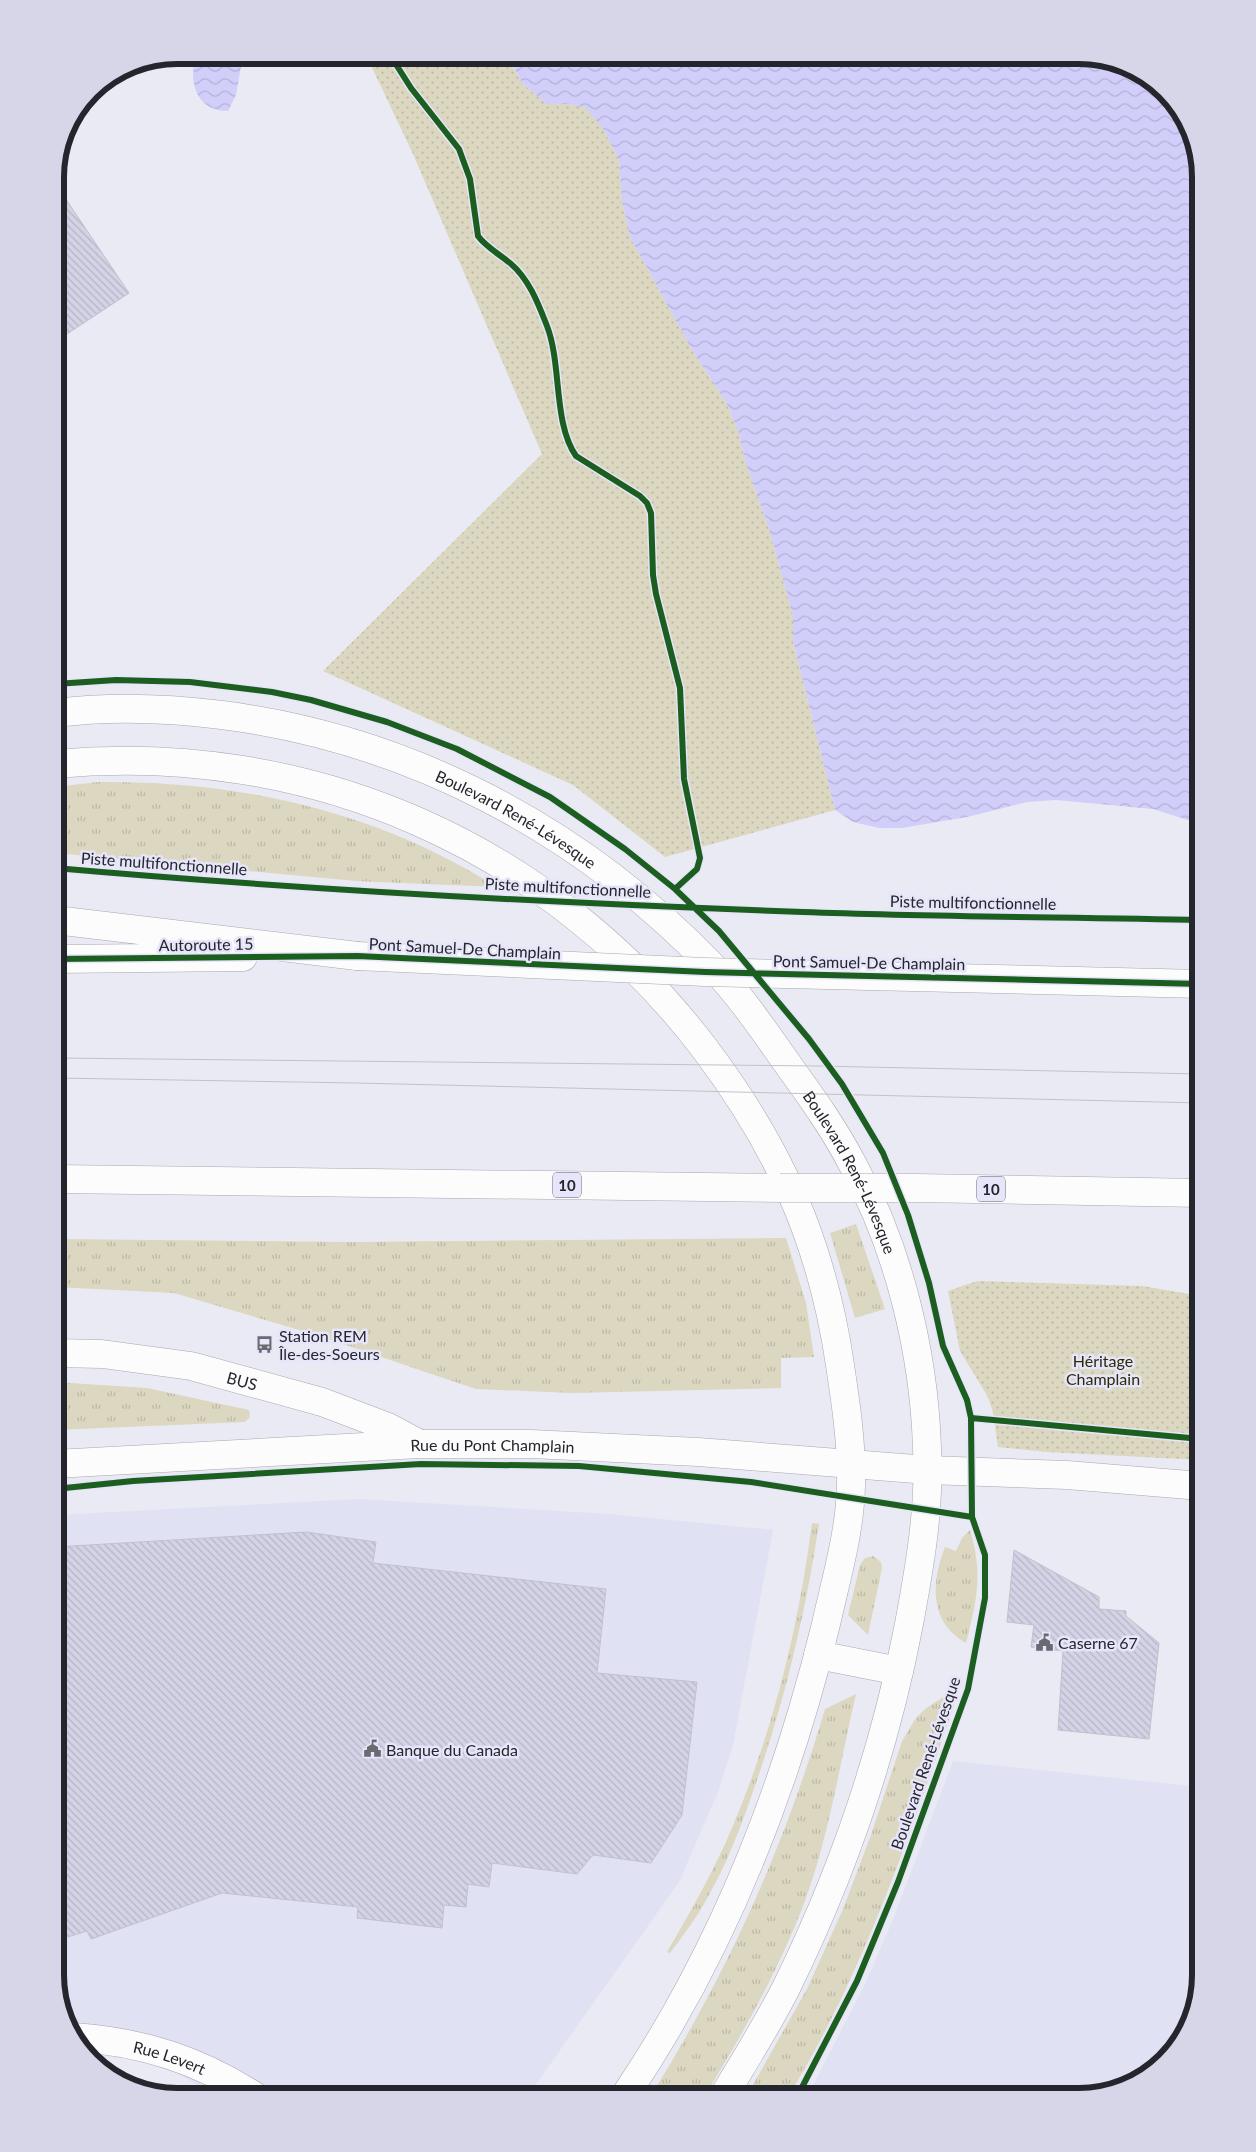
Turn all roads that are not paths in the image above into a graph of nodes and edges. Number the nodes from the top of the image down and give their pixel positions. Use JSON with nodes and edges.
{"nodes":[{"id":1,"x":64,"y":712,"type":"edge"},
{"id":2,"x":64,"y":763,"type":"edge"},
{"id":3,"x":64,"y":921,"type":"edge"},
{"id":4,"x":356,"y":956,"type":"junction"},
{"id":5,"x":64,"y":959,"type":"edge"},
{"id":6,"x":1192,"y":984,"type":"edge"},
{"id":7,"x":64,"y":1178,"type":"edge"},
{"id":8,"x":1192,"y":1193,"type":"edge"},
{"id":9,"x":64,"y":1353,"type":"edge"},
{"id":10,"x":419,"y":1444,"type":"junction"},
{"id":11,"x":851,"y":1463,"type":"junction"},
{"id":12,"x":64,"y":1464,"type":"edge"},
{"id":13,"x":928,"y":1470,"type":"junction"},
{"id":14,"x":1192,"y":1485,"type":"edge"},
{"id":15,"x":818,"y":1655,"type":"junction"},
{"id":16,"x":899,"y":1671,"type":"junction"},
{"id":17,"x":83,"y":2038,"type":"edge"},
{"id":18,"x":241,"y":2088,"type":"edge"},
{"id":19,"x":630,"y":2088,"type":"edge"},
{"id":20,"x":728,"y":2088,"type":"edge"}],
"edges":[{"from":1,"to":13,"type":"main road","name":"Boulevard René-Lévesque"},
{"from":2,"to":11,"type":"main road"},
{"from":3,"to":4,"type":"main road"},
{"from":4,"to":5,"type":"main road","name":"Autoroute 15"},
{"from":4,"to":6,"type":"main road","name":"Pont Samuel-De Champlain","bridge":true},
{"from":7,"to":8,"type":"main road","number":"10","bridge":true},
{"from":9,"to":10,"type":"main road","name":"BUS"},
{"from":10,"to":11,"type":"main road","name":"Rue du Pont Champlain"},
{"from":10,"to":12,"type":"main road","name":"Rue du Pont Champlain"},
{"from":11,"to":13,"type":"main road","name":"Rue du Pont Champlain"},
{"from":11,"to":15,"type":"main road"},
{"from":13,"to":14,"type":"main road","name":"Rue du Pont Champlain"},
{"from":13,"to":16,"type":"main road","name":"Boulevard René-Lévesque"},
{"from":15,"to":16,"type":"main road"},
{"from":15,"to":19,"type":"main road"},
{"from":16,"to":20,"type":"main road","name":"Boulevard René-Lévesque"},
{"from":17,"to":18,"type":"main road","name":"Rue Levert"}]}
